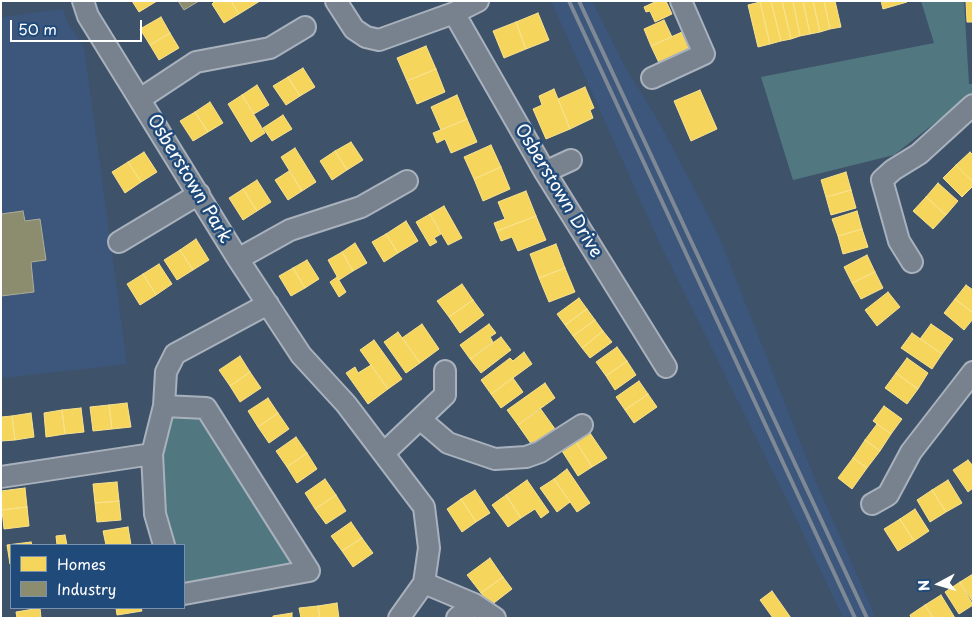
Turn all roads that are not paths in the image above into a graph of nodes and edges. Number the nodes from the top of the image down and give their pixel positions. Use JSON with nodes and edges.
{"nodes":[{"id":1,"x":83,"y":1,"type":"edge"},
{"id":2,"x":336,"y":1,"type":"edge"},
{"id":3,"x":478,"y":1,"type":"edge"},
{"id":4,"x":681,"y":1,"type":"edge"},
{"id":5,"x":454,"y":13,"type":"junction"},
{"id":6,"x":305,"y":26,"type":"dead end"},
{"id":7,"x":652,"y":78,"type":"dead end"},
{"id":8,"x":140,"y":99,"type":"junction"},
{"id":9,"x":973,"y":105,"type":"edge"},
{"id":10,"x":571,"y":160,"type":"dead end"},
{"id":11,"x":545,"y":172,"type":"junction"},
{"id":12,"x":407,"y":181,"type":"dead end"},
{"id":13,"x":199,"y":194,"type":"junction"},
{"id":14,"x":119,"y":242,"type":"dead end"},
{"id":15,"x":238,"y":259,"type":"junction"},
{"id":16,"x":912,"y":262,"type":"dead end"},
{"id":17,"x":268,"y":304,"type":"junction"},
{"id":18,"x":666,"y":367,"type":"dead end"},
{"id":19,"x":445,"y":371,"type":"dead end"},
{"id":20,"x":973,"y":372,"type":"edge"},
{"id":21,"x":164,"y":406,"type":"junction"},
{"id":22,"x":420,"y":419,"type":"junction"},
{"id":23,"x":582,"y":425,"type":"dead end"},
{"id":24,"x":384,"y":453,"type":"junction"},
{"id":25,"x":152,"y":454,"type":"junction"},
{"id":26,"x":1,"y":477,"type":"edge"},
{"id":27,"x":872,"y":504,"type":"dead end"},
{"id":28,"x":164,"y":544,"type":"edge"},
{"id":29,"x":424,"y":584,"type":"junction"},
{"id":30,"x":185,"y":594,"type":"edge"},
{"id":31,"x":474,"y":604,"type":"junction"},
{"id":32,"x":399,"y":618,"type":"edge"},
{"id":33,"x":457,"y":618,"type":"edge"},
{"id":34,"x":495,"y":618,"type":"edge"}],
"edges":[{"from":1,"to":8,"type":"street","name":"Osberstown Park"},
{"from":2,"to":5,"type":"street"},
{"from":3,"to":5,"type":"street"},
{"from":4,"to":7,"type":"street"},
{"from":5,"to":11,"type":"street","name":"Osberstown Drive"},
{"from":6,"to":8,"type":"street","name":"Osberstown Park"},
{"from":8,"to":13,"type":"street","name":"Osberstown Park"},
{"from":9,"to":16,"type":"street"},
{"from":10,"to":11,"type":"street"},
{"from":11,"to":18,"type":"street","name":"Osberstown Drive"},
{"from":12,"to":15,"type":"street","name":"Osberstown Park"},
{"from":13,"to":14,"type":"street"},
{"from":13,"to":15,"type":"street","name":"Osberstown Park"},
{"from":15,"to":17,"type":"street","name":"Osberstown Park"},
{"from":17,"to":21,"type":"street"},
{"from":17,"to":24,"type":"street","name":"Osberstown Park"},
{"from":19,"to":22,"type":"street"},
{"from":20,"to":27,"type":"street"},
{"from":21,"to":25,"type":"street"},
{"from":21,"to":30,"type":"street"},
{"from":22,"to":23,"type":"street"},
{"from":22,"to":24,"type":"street"},
{"from":24,"to":29,"type":"street","name":"Osberstown Park"},
{"from":25,"to":26,"type":"street"},
{"from":25,"to":28,"type":"street"},
{"from":29,"to":31,"type":"street"},
{"from":29,"to":32,"type":"street"},
{"from":31,"to":33,"type":"street"},
{"from":31,"to":34,"type":"street"}]}
